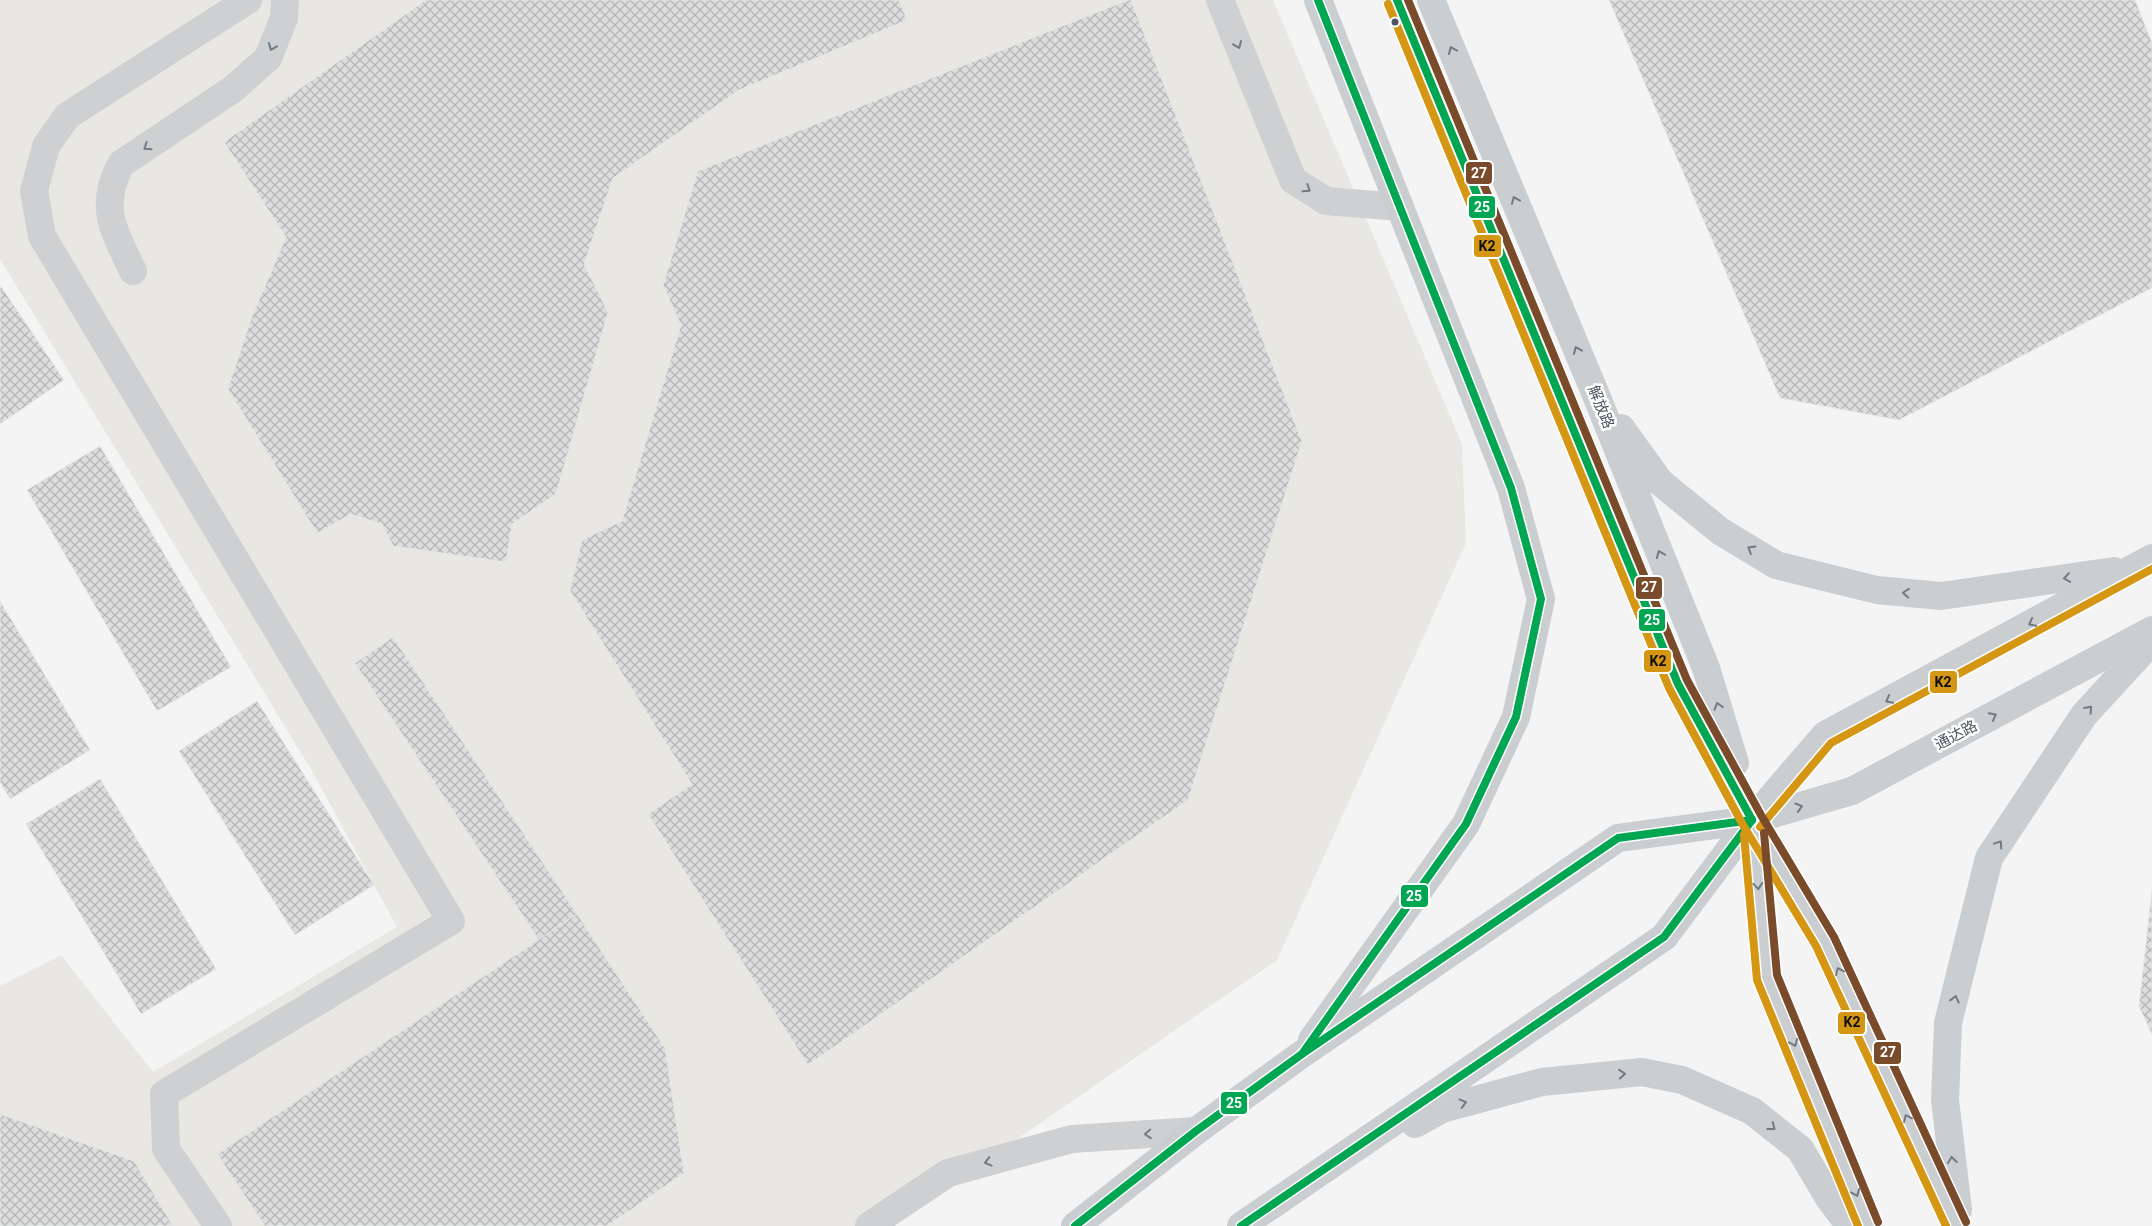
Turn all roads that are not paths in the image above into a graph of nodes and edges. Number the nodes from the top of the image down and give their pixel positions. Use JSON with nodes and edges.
{"nodes":[{"id":1,"x":248,"y":0,"type":"edge"},
{"id":2,"x":285,"y":0,"type":"edge"},
{"id":3,"x":1220,"y":0,"type":"edge"},
{"id":4,"x":1318,"y":0,"type":"edge"},
{"id":5,"x":1397,"y":0,"type":"edge"},
{"id":6,"x":1431,"y":0,"type":"edge"},
{"id":7,"x":1400,"y":207,"type":"junction"},
{"id":8,"x":133,"y":271,"type":"dead end"},
{"id":9,"x":1596,"y":395,"type":"junction"},
{"id":10,"x":2142,"y":563,"type":"edge"},
{"id":11,"x":2152,"y":630,"type":"edge"},
{"id":12,"x":2152,"y":641,"type":"edge"},
{"id":13,"x":1752,"y":820,"type":"junction"},
{"id":14,"x":1302,"y":1054,"type":"junction"},
{"id":15,"x":1196,"y":1131,"type":"junction"},
{"id":16,"x":1295,"y":1189,"type":"junction"},
{"id":17,"x":218,"y":1226,"type":"edge"},
{"id":18,"x":869,"y":1226,"type":"edge"},
{"id":19,"x":1075,"y":1226,"type":"edge"},
{"id":20,"x":1241,"y":1226,"type":"edge"},
{"id":21,"x":1850,"y":1226,"type":"edge"},
{"id":22,"x":1870,"y":1226,"type":"edge"},
{"id":23,"x":1959,"y":1226,"type":"edge"}],
"edges":[{"from":1,"to":17,"type":"lane"},
{"from":2,"to":8,"type":"lane","one_way":true},
{"from":3,"to":7,"type":"lane","one_way":true},
{"from":4,"to":7,"type":"main road"},
{"from":5,"to":13,"type":"main road","name":"解放路"},
{"from":9,"to":6,"type":"main road","name":"解放路","one_way":true},
{"from":7,"to":14,"type":"main road"},
{"from":10,"to":9,"type":"main road","one_way":true},
{"from":13,"to":9,"type":"main road","name":"解放路","one_way":true},
{"from":10,"to":13,"type":"main road","one_way":true},
{"from":13,"to":11,"type":"main road","name":"通达路","one_way":true},
{"from":23,"to":12,"type":"main road","one_way":true},
{"from":13,"to":14,"type":"main road","name":"通达路"},
{"from":13,"to":16,"type":"main road"},
{"from":13,"to":22,"type":"main road","name":"解放路","one_way":true},
{"from":23,"to":13,"type":"main road","name":"解放路","one_way":true},
{"from":14,"to":15,"type":"main road","name":"通达路"},
{"from":15,"to":18,"type":"lane","one_way":true},
{"from":15,"to":19,"type":"main road","name":"通达路"},
{"from":16,"to":20,"type":"main road"},
{"from":16,"to":21,"type":"main road","one_way":true}]}
